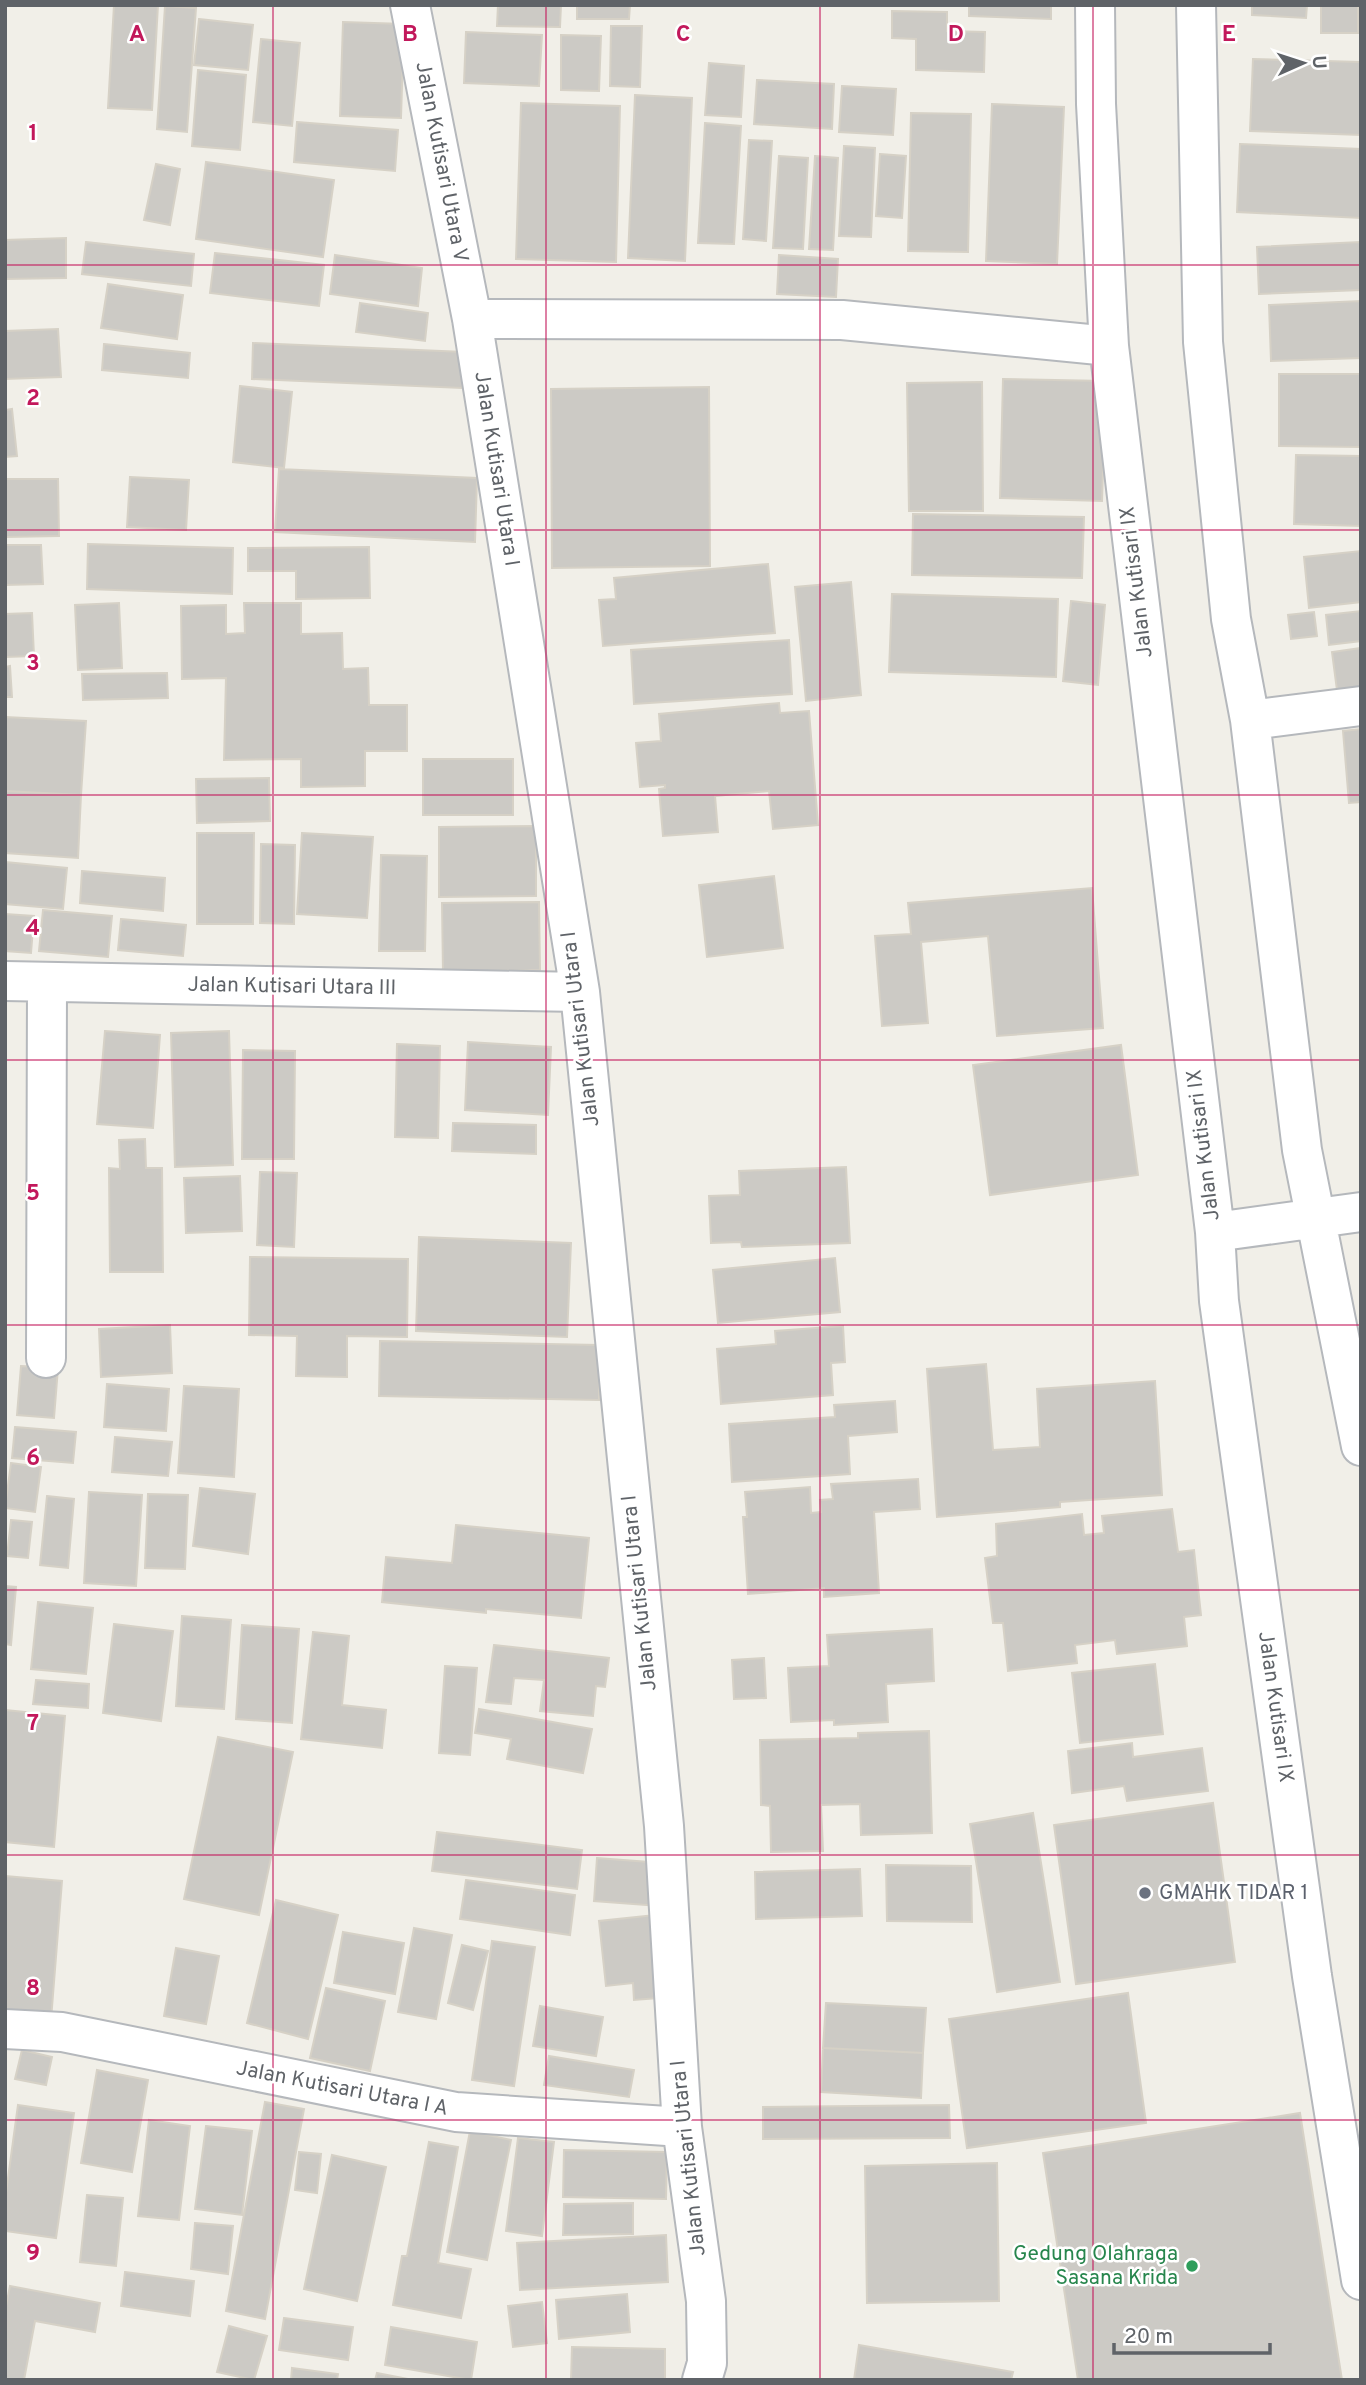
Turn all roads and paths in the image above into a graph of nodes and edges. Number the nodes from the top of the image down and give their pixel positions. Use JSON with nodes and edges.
{"nodes":[{"id":1,"x":410,"y":5,"type":"edge"},
{"id":2,"x":1095,"y":5,"type":"edge"},
{"id":3,"x":1196,"y":5,"type":"edge"},
{"id":4,"x":471,"y":319,"type":"junction"},
{"id":5,"x":1109,"y":346,"type":"junction"},
{"id":6,"x":1361,"y":706,"type":"edge"},
{"id":7,"x":1250,"y":720,"type":"junction"},
{"id":8,"x":5,"y":981,"type":"edge"},
{"id":9,"x":47,"y":983,"type":"junction"},
{"id":10,"x":580,"y":992,"type":"junction"},
{"id":11,"x":1361,"y":1212,"type":"edge"},
{"id":12,"x":1289,"y":1222,"type":"junction"},
{"id":13,"x":1215,"y":1232,"type":"junction"},
{"id":14,"x":46,"y":1359,"type":"dead end"},
{"id":15,"x":1361,"y":1446,"type":"edge"},
{"id":16,"x":5,"y":2029,"type":"edge"},
{"id":17,"x":682,"y":2127,"type":"junction"},
{"id":18,"x":1361,"y":2280,"type":"edge"},
{"id":19,"x":702,"y":2380,"type":"edge"}],
"edges":[{"from":1,"to":4,"type":"street","name":"Jalan Kutisari Utara V"},
{"from":2,"to":5,"type":"street","name":"Jalan Kutisari IX"},
{"from":3,"to":7,"type":"street"},
{"from":4,"to":5,"type":"street"},
{"from":4,"to":10,"type":"street","name":"Jalan Kutisari Utara I"},
{"from":5,"to":13,"type":"street","name":"Jalan Kutisari IX"},
{"from":6,"to":7,"type":"street"},
{"from":7,"to":12,"type":"street"},
{"from":8,"to":9,"type":"street","name":"Jalan Kutisari Utara III"},
{"from":9,"to":10,"type":"street","name":"Jalan Kutisari Utara III"},
{"from":9,"to":14,"type":"street"},
{"from":10,"to":17,"type":"street","name":"Jalan Kutisari Utara I"},
{"from":11,"to":12,"type":"street"},
{"from":12,"to":13,"type":"street"},
{"from":12,"to":15,"type":"street"},
{"from":13,"to":18,"type":"street","name":"Jalan Kutisari IX"},
{"from":16,"to":17,"type":"street","name":"Jalan Kutisari Utara I A"},
{"from":17,"to":19,"type":"street","name":"Jalan Kutisari Utara I"}]}
